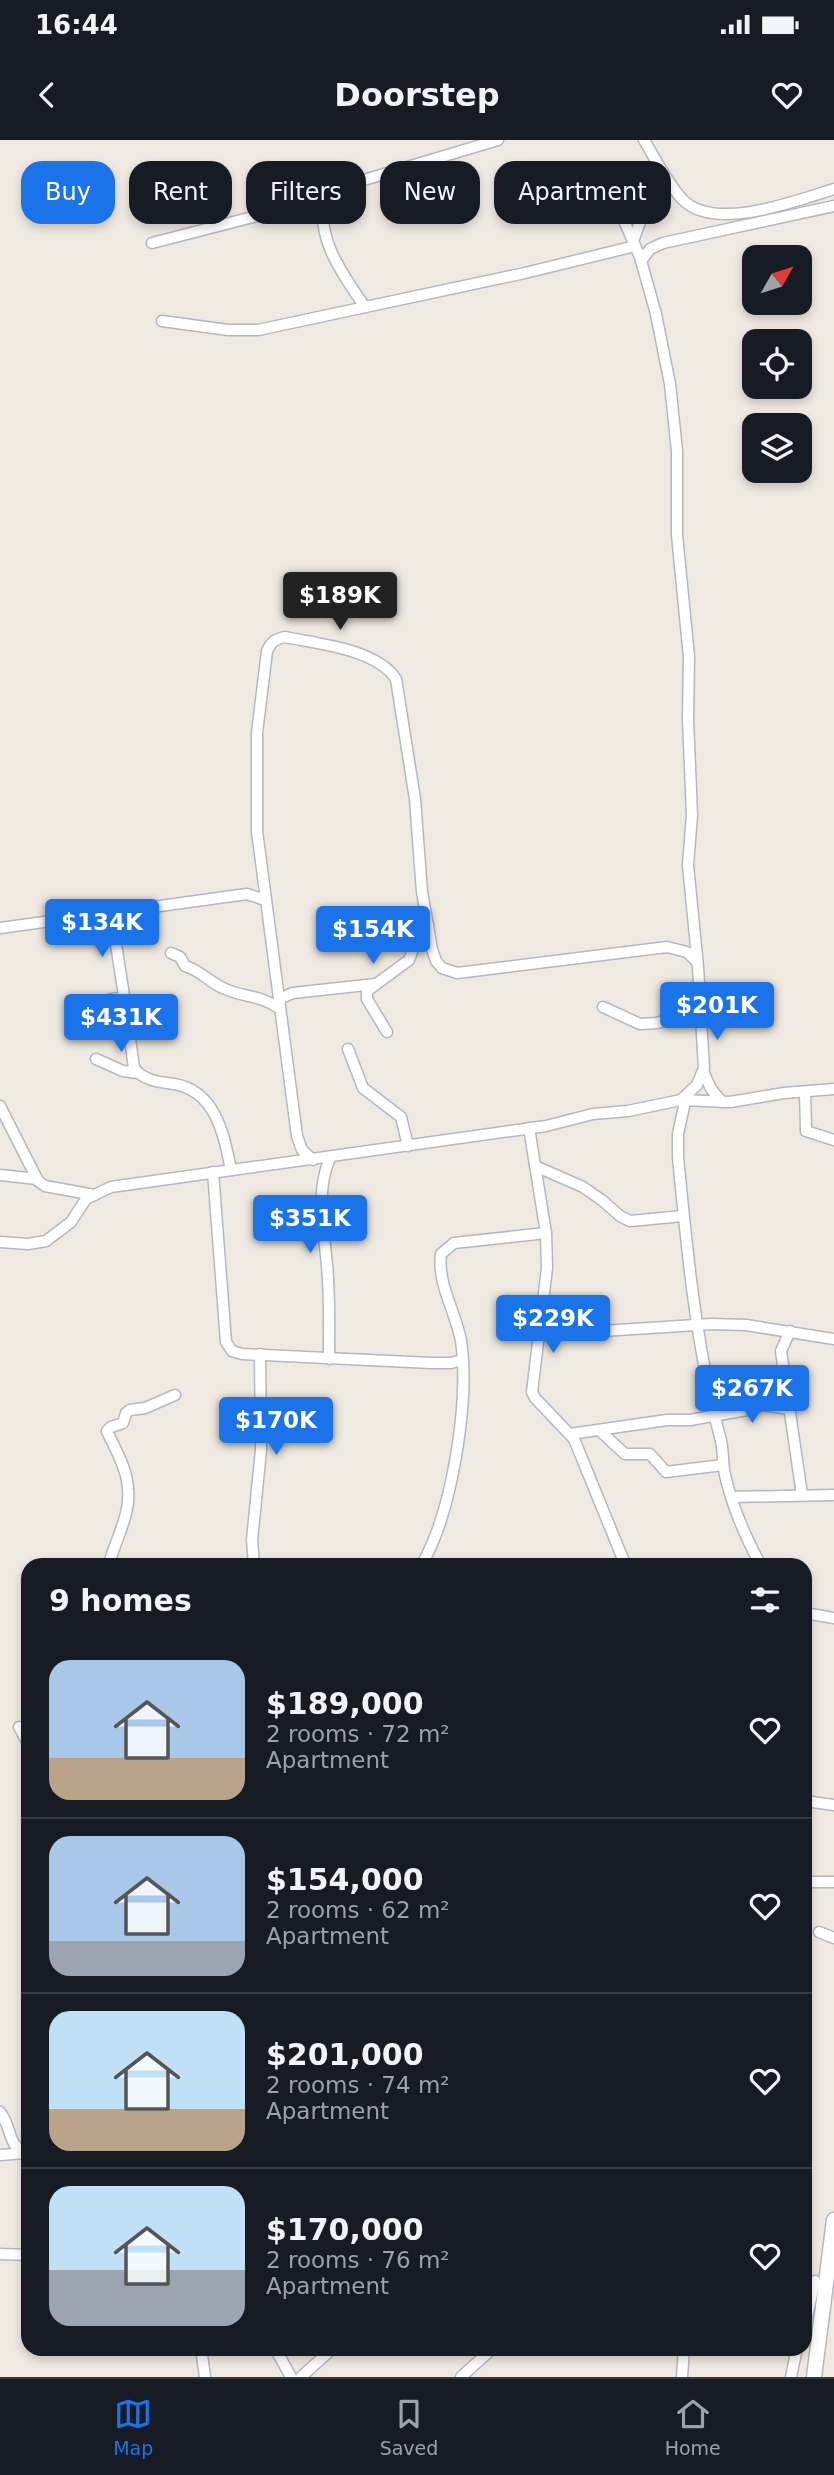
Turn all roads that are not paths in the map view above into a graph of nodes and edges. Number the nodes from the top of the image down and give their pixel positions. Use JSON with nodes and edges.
{"nodes":[{"id":1,"x":498,"y":140,"type":"edge"},
{"id":2,"x":644,"y":140,"type":"edge"},
{"id":3,"x":654,"y":161,"type":"edge"},
{"id":4,"x":366,"y":179,"type":"edge"},
{"id":5,"x":671,"y":186,"type":"edge"},
{"id":6,"x":834,"y":189,"type":"edge"},
{"id":7,"x":834,"y":206,"type":"edge"},
{"id":8,"x":246,"y":219,"type":"edge"},
{"id":9,"x":323,"y":224,"type":"edge"},
{"id":10,"x":625,"y":224,"type":"edge"},
{"id":11,"x":641,"y":224,"type":"edge"},
{"id":12,"x":152,"y":243,"type":"dead end"},
{"id":13,"x":634,"y":243,"type":"junction"},
{"id":14,"x":641,"y":261,"type":"junction"},
{"id":15,"x":365,"y":307,"type":"junction"},
{"id":16,"x":162,"y":321,"type":"dead end"},
{"id":17,"x":265,"y":900,"type":"junction"},
{"id":18,"x":111,"y":912,"type":"junction"},
{"id":19,"x":428,"y":925,"type":"junction"},
{"id":20,"x":0,"y":928,"type":"edge"},
{"id":21,"x":171,"y":953,"type":"dead end"},
{"id":22,"x":697,"y":962,"type":"junction"},
{"id":23,"x":375,"y":984,"type":"junction"},
{"id":24,"x":111,"y":999,"type":"dead end"},
{"id":25,"x":125,"y":1002,"type":"junction"},
{"id":26,"x":280,"y":1004,"type":"junction"},
{"id":27,"x":603,"y":1007,"type":"dead end"},
{"id":28,"x":700,"y":1009,"type":"junction"},
{"id":29,"x":387,"y":1032,"type":"dead end"},
{"id":30,"x":348,"y":1049,"type":"dead end"},
{"id":31,"x":96,"y":1059,"type":"dead end"},
{"id":32,"x":138,"y":1073,"type":"junction"},
{"id":33,"x":704,"y":1073,"type":"junction"},
{"id":34,"x":834,"y":1089,"type":"edge"},
{"id":35,"x":804,"y":1092,"type":"junction"},
{"id":36,"x":683,"y":1101,"type":"junction"},
{"id":37,"x":722,"y":1102,"type":"junction"},
{"id":38,"x":0,"y":1106,"type":"edge"},
{"id":39,"x":529,"y":1128,"type":"junction"},
{"id":40,"x":834,"y":1140,"type":"edge"},
{"id":41,"x":408,"y":1146,"type":"junction"},
{"id":42,"x":330,"y":1158,"type":"junction"},
{"id":43,"x":313,"y":1160,"type":"junction"},
{"id":44,"x":534,"y":1166,"type":"junction"},
{"id":45,"x":231,"y":1170,"type":"junction"},
{"id":46,"x":213,"y":1172,"type":"junction"},
{"id":47,"x":0,"y":1175,"type":"edge"},
{"id":48,"x":37,"y":1179,"type":"junction"},
{"id":49,"x":94,"y":1195,"type":"junction"},
{"id":50,"x":683,"y":1216,"type":"junction"},
{"id":51,"x":546,"y":1233,"type":"junction"},
{"id":52,"x":0,"y":1242,"type":"edge"},
{"id":53,"x":508,"y":1301,"type":"dead end"},
{"id":54,"x":695,"y":1324,"type":"junction"},
{"id":55,"x":541,"y":1331,"type":"junction"},
{"id":56,"x":790,"y":1331,"type":"junction"},
{"id":57,"x":834,"y":1339,"type":"edge"},
{"id":58,"x":260,"y":1354,"type":"junction"},
{"id":59,"x":328,"y":1359,"type":"junction"},
{"id":60,"x":462,"y":1360,"type":"junction"},
{"id":61,"x":175,"y":1395,"type":"dead end"},
{"id":62,"x":790,"y":1409,"type":"junction"},
{"id":63,"x":714,"y":1415,"type":"junction"},
{"id":64,"x":599,"y":1430,"type":"junction"},
{"id":65,"x":570,"y":1434,"type":"junction"},
{"id":66,"x":723,"y":1465,"type":"junction"},
{"id":67,"x":802,"y":1495,"type":"junction"},
{"id":68,"x":834,"y":1496,"type":"edge"},
{"id":69,"x":732,"y":1497,"type":"junction"},
{"id":70,"x":111,"y":1558,"type":"edge"},
{"id":71,"x":254,"y":1558,"type":"edge"},
{"id":72,"x":425,"y":1558,"type":"edge"},
{"id":73,"x":623,"y":1558,"type":"edge"},
{"id":74,"x":757,"y":1558,"type":"edge"},
{"id":75,"x":812,"y":1614,"type":"edge"},
{"id":76,"x":834,"y":1618,"type":"edge"},
{"id":77,"x":19,"y":1727,"type":"dead end"},
{"id":78,"x":21,"y":1731,"type":"edge"},
{"id":79,"x":812,"y":1802,"type":"edge"},
{"id":80,"x":834,"y":1805,"type":"edge"},
{"id":81,"x":812,"y":1882,"type":"edge"},
{"id":82,"x":834,"y":1882,"type":"edge"},
{"id":83,"x":819,"y":1932,"type":"dead end"},
{"id":84,"x":834,"y":1938,"type":"edge"},
{"id":85,"x":0,"y":2112,"type":"edge"},
{"id":86,"x":21,"y":2152,"type":"edge"},
{"id":87,"x":21,"y":2154,"type":"edge"},
{"id":88,"x":0,"y":2155,"type":"edge"},
{"id":89,"x":834,"y":2220,"type":"edge"},
{"id":90,"x":0,"y":2254,"type":"edge"},
{"id":91,"x":21,"y":2255,"type":"edge"},
{"id":92,"x":816,"y":2280,"type":"edge"},
{"id":93,"x":202,"y":2356,"type":"edge"},
{"id":94,"x":279,"y":2356,"type":"edge"},
{"id":95,"x":324,"y":2356,"type":"edge"},
{"id":96,"x":484,"y":2356,"type":"edge"},
{"id":97,"x":683,"y":2356,"type":"edge"},
{"id":98,"x":795,"y":2356,"type":"edge"},
{"id":99,"x":682,"y":2375,"type":"edge"},
{"id":100,"x":205,"y":2377,"type":"edge"},
{"id":101,"x":291,"y":2377,"type":"edge"},
{"id":102,"x":301,"y":2377,"type":"edge"},
{"id":103,"x":461,"y":2377,"type":"edge"},
{"id":104,"x":791,"y":2377,"type":"edge"},
{"id":105,"x":814,"y":2377,"type":"edge"}],
"edges":[{"from":1,"to":4,"type":"street"},
{"from":2,"to":3,"type":"street"},
{"from":5,"to":6,"type":"street"},
{"from":7,"to":14,"type":"street"},
{"from":8,"to":12,"type":"street"},
{"from":9,"to":15,"type":"street"},
{"from":10,"to":13,"type":"street"},
{"from":11,"to":13,"type":"street"},
{"from":13,"to":14,"type":"street"},
{"from":13,"to":15,"type":"street"},
{"from":14,"to":22,"type":"street"},
{"from":15,"to":16,"type":"street"},
{"from":17,"to":18,"type":"street"},
{"from":17,"to":19,"type":"street"},
{"from":17,"to":26,"type":"street"},
{"from":18,"to":20,"type":"street"},
{"from":18,"to":25,"type":"street"},
{"from":19,"to":22,"type":"street"},
{"from":19,"to":23,"type":"street"},
{"from":21,"to":26,"type":"street"},
{"from":22,"to":28,"type":"street"},
{"from":23,"to":26,"type":"street"},
{"from":23,"to":29,"type":"street"},
{"from":24,"to":25,"type":"street"},
{"from":25,"to":32,"type":"street"},
{"from":26,"to":43,"type":"street"},
{"from":27,"to":28,"type":"street"},
{"from":28,"to":33,"type":"street"},
{"from":30,"to":41,"type":"street"},
{"from":31,"to":32,"type":"street"},
{"from":32,"to":45,"type":"street"},
{"from":33,"to":36,"type":"street"},
{"from":33,"to":37,"type":"street"},
{"from":34,"to":35,"type":"street"},
{"from":35,"to":37,"type":"street"},
{"from":35,"to":40,"type":"street"},
{"from":36,"to":37,"type":"street"},
{"from":36,"to":39,"type":"street"},
{"from":36,"to":50,"type":"street"},
{"from":38,"to":48,"type":"street"},
{"from":39,"to":41,"type":"street"},
{"from":39,"to":44,"type":"street"},
{"from":41,"to":42,"type":"street"},
{"from":42,"to":43,"type":"street"},
{"from":42,"to":59,"type":"street"},
{"from":43,"to":45,"type":"street"},
{"from":44,"to":50,"type":"street"},
{"from":44,"to":51,"type":"street"},
{"from":45,"to":46,"type":"street"},
{"from":46,"to":49,"type":"street"},
{"from":46,"to":58,"type":"street"},
{"from":47,"to":48,"type":"street"},
{"from":48,"to":49,"type":"street"},
{"from":49,"to":52,"type":"street"},
{"from":50,"to":54,"type":"street"},
{"from":51,"to":55,"type":"street"},
{"from":51,"to":60,"type":"street"},
{"from":53,"to":55,"type":"street"},
{"from":54,"to":55,"type":"street"},
{"from":54,"to":56,"type":"street"},
{"from":54,"to":63,"type":"street"},
{"from":55,"to":65,"type":"street"},
{"from":56,"to":57,"type":"street"},
{"from":56,"to":62,"type":"street"},
{"from":58,"to":59,"type":"street"},
{"from":58,"to":71,"type":"street"},
{"from":59,"to":60,"type":"street"},
{"from":60,"to":72,"type":"street"},
{"from":61,"to":70,"type":"street"},
{"from":62,"to":63,"type":"street"},
{"from":62,"to":67,"type":"street"},
{"from":63,"to":64,"type":"street"},
{"from":63,"to":66,"type":"street"},
{"from":64,"to":65,"type":"street"},
{"from":64,"to":66,"type":"street"},
{"from":65,"to":73,"type":"street"},
{"from":66,"to":69,"type":"street"},
{"from":67,"to":68,"type":"street"},
{"from":67,"to":69,"type":"street"},
{"from":69,"to":74,"type":"street"},
{"from":75,"to":76,"type":"street"},
{"from":77,"to":78,"type":"street"},
{"from":79,"to":80,"type":"street"},
{"from":81,"to":82,"type":"street"},
{"from":83,"to":84,"type":"street"},
{"from":85,"to":86,"type":"street"},
{"from":87,"to":88,"type":"street"},
{"from":89,"to":92,"type":"main road"},
{"from":90,"to":91,"type":"street"},
{"from":92,"to":105,"type":"main road"},
{"from":93,"to":100,"type":"street"},
{"from":94,"to":101,"type":"street"},
{"from":95,"to":102,"type":"street"},
{"from":96,"to":103,"type":"street"},
{"from":97,"to":99,"type":"street"},
{"from":98,"to":104,"type":"street"}]}
